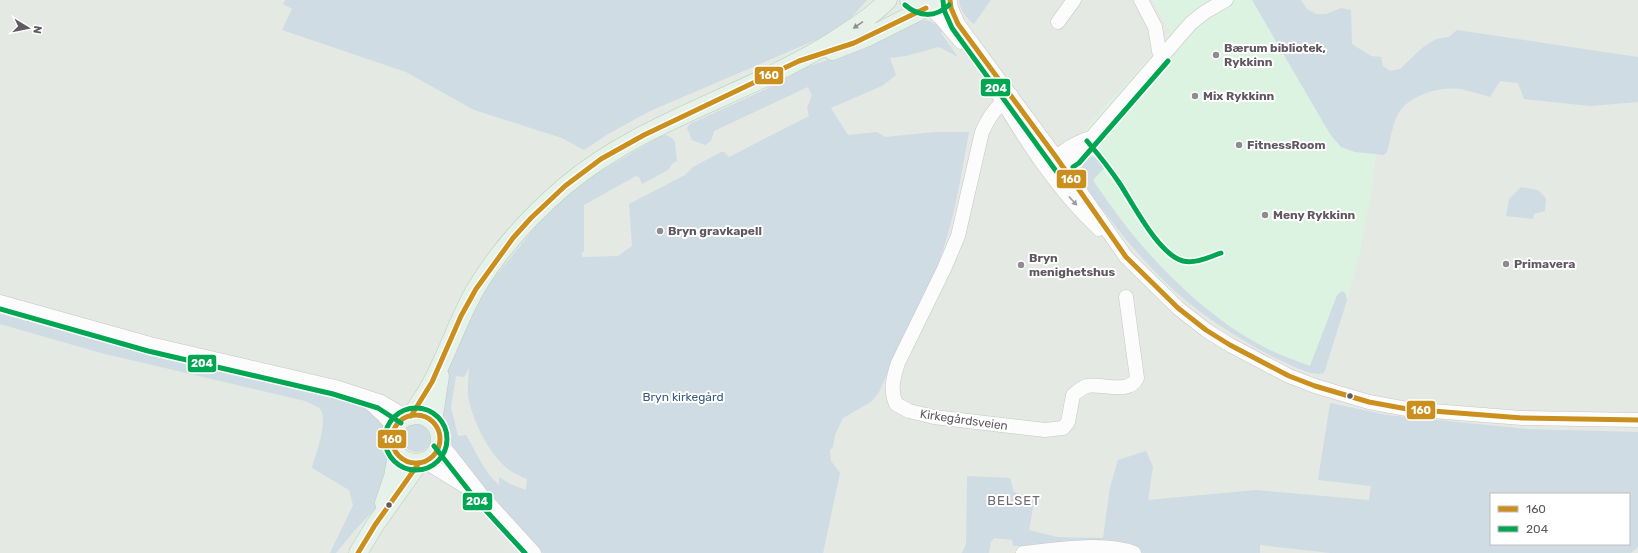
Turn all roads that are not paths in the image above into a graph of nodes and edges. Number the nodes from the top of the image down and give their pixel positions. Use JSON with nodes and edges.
{"nodes":[{"id":1,"x":888,"y":0,"type":"edge"},
{"id":2,"x":909,"y":0,"type":"edge"},
{"id":3,"x":950,"y":0,"type":"edge"},
{"id":4,"x":1074,"y":0,"type":"edge"},
{"id":5,"x":1141,"y":0,"type":"edge"},
{"id":6,"x":1226,"y":0,"type":"edge"},
{"id":7,"x":933,"y":5,"type":"edge"},
{"id":8,"x":1058,"y":22,"type":"dead end"},
{"id":9,"x":1163,"y":56,"type":"junction"},
{"id":10,"x":800,"y":61,"type":"junction"},
{"id":11,"x":1006,"y":99,"type":"junction"},
{"id":12,"x":1055,"y":165,"type":"junction"},
{"id":13,"x":1126,"y":297,"type":"dead end"},
{"id":14,"x":0,"y":302,"type":"edge"},
{"id":15,"x":444,"y":355,"type":"junction"},
{"id":16,"x":404,"y":420,"type":"junction"},
{"id":17,"x":1638,"y":420,"type":"edge"},
{"id":18,"x":433,"y":422,"type":"junction"},
{"id":19,"x":440,"y":442,"type":"junction"},
{"id":20,"x":397,"y":454,"type":"junction"},
{"id":21,"x":421,"y":462,"type":"junction"},
{"id":22,"x":483,"y":497,"type":"junction"},
{"id":23,"x":375,"y":525,"type":"junction"},
{"id":24,"x":358,"y":553,"type":"edge"},
{"id":25,"x":534,"y":553,"type":"edge"},
{"id":26,"x":1023,"y":553,"type":"edge"},
{"id":27,"x":1134,"y":553,"type":"edge"}],
"edges":[{"from":1,"to":10,"type":"main road","one_way":true},
{"from":2,"to":7,"type":"main road"},
{"from":3,"to":11,"type":"street"},
{"from":4,"to":8,"type":"street"},
{"from":5,"to":9,"type":"street"},
{"from":6,"to":9,"type":"street"},
{"from":7,"to":10,"type":"main road"},
{"from":7,"to":11,"type":"street"},
{"from":9,"to":12,"type":"street"},
{"from":10,"to":15,"type":"main road"},
{"from":11,"to":12,"type":"street"},
{"from":11,"to":13,"type":"street","name":"Kirkegårdsveien"},
{"from":12,"to":17,"type":"street"},
{"from":14,"to":16,"type":"street"},
{"from":15,"to":16,"type":"main road"},
{"from":15,"to":18,"type":"main road"},
{"from":16,"to":18,"type":"main road"},
{"from":16,"to":20,"type":"main road"},
{"from":18,"to":19,"type":"main road"},
{"from":19,"to":21,"type":"main road"},
{"from":19,"to":22,"type":"street"},
{"from":20,"to":21,"type":"main road"},
{"from":20,"to":23,"type":"main road"},
{"from":21,"to":22,"type":"street"},
{"from":21,"to":23,"type":"main road"},
{"from":22,"to":25,"type":"street"},
{"from":23,"to":24,"type":"main road"},
{"from":26,"to":27,"type":"street"}]}
